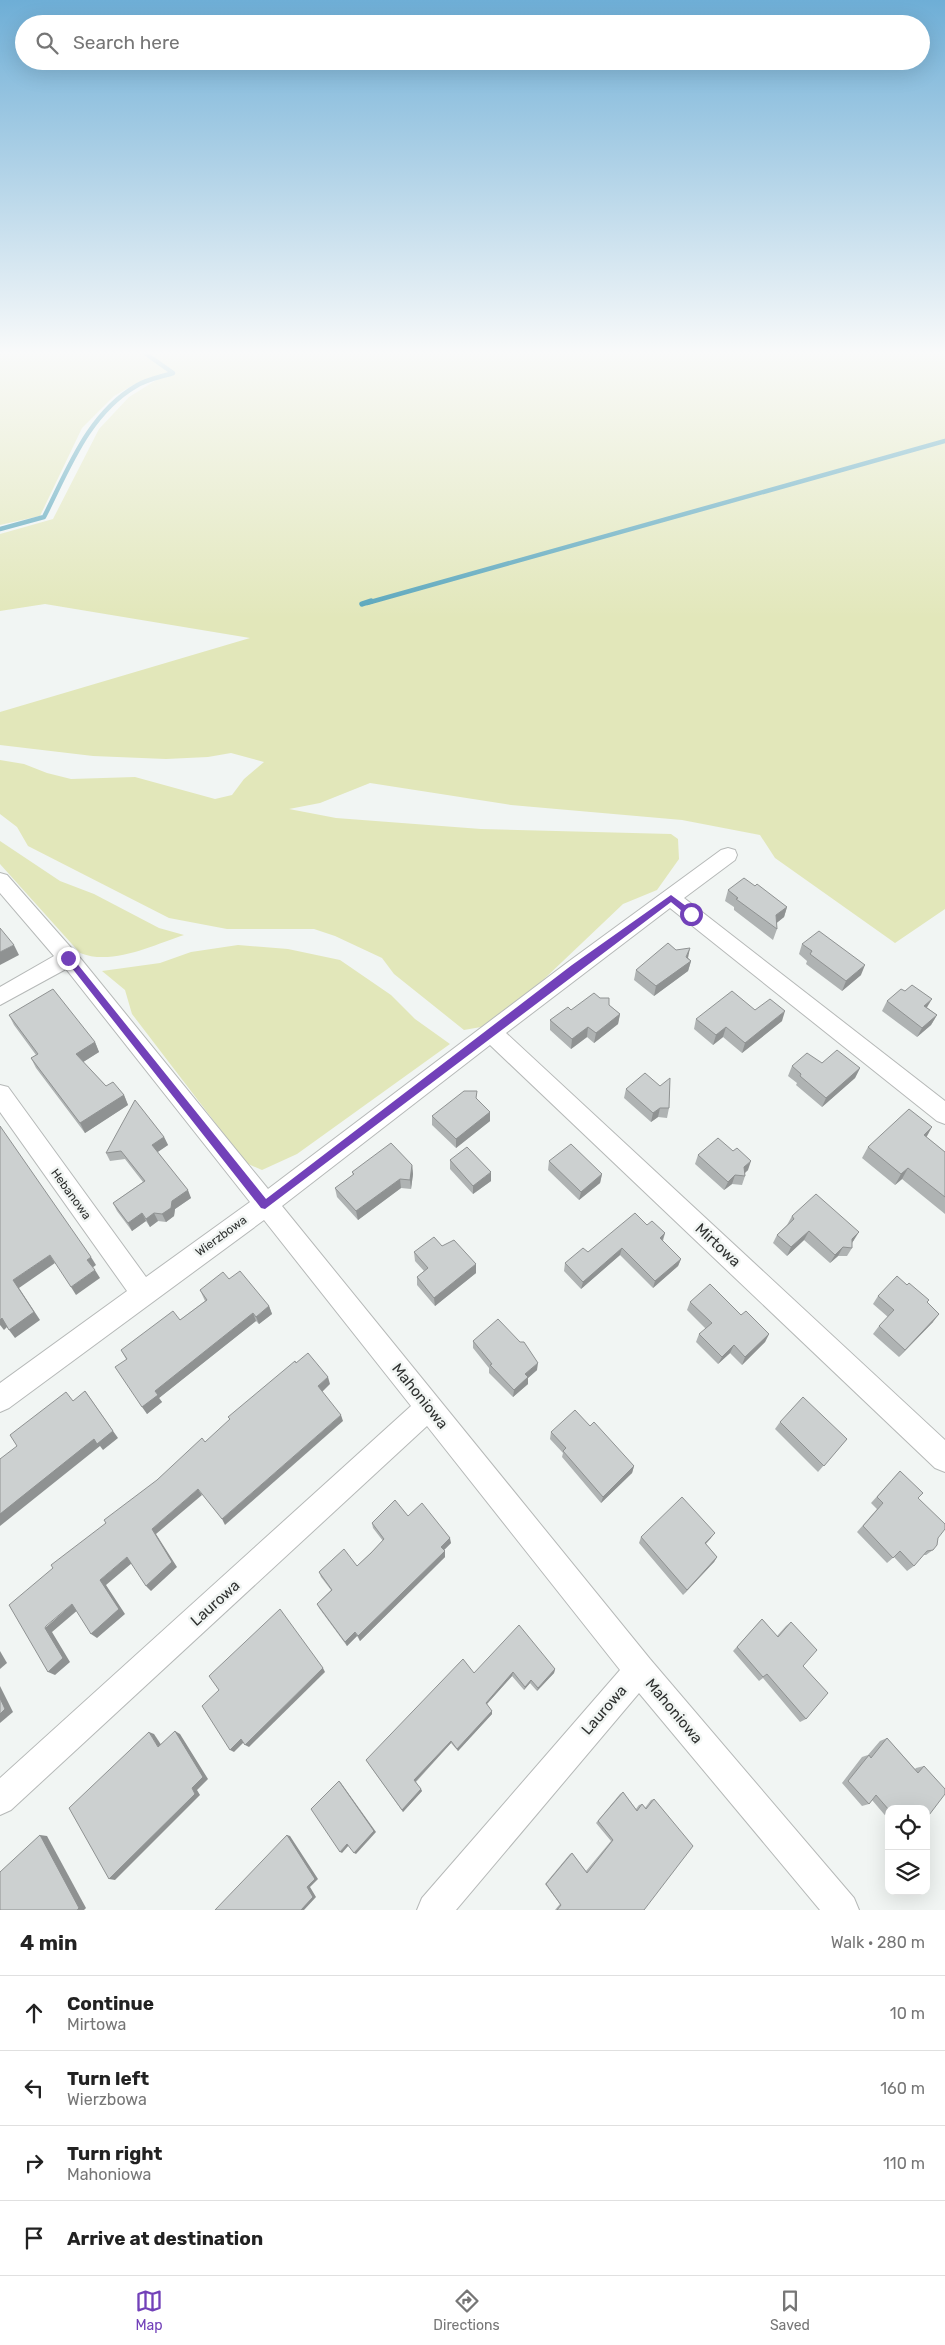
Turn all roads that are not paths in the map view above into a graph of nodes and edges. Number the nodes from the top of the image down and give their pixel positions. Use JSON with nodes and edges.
{"nodes":[{"id":1,"x":728,"y":855,"type":"dead end"},
{"id":2,"x":0,"y":880,"type":"edge"},
{"id":3,"x":671,"y":898,"type":"junction"},
{"id":4,"x":68,"y":958,"type":"junction"},
{"id":5,"x":0,"y":997,"type":"edge"},
{"id":6,"x":491,"y":1032,"type":"junction"},
{"id":7,"x":0,"y":1094,"type":"edge"},
{"id":8,"x":945,"y":1114,"type":"edge"},
{"id":9,"x":265,"y":1205,"type":"junction"},
{"id":10,"x":143,"y":1293,"type":"junction"},
{"id":11,"x":0,"y":1400,"type":"edge"},
{"id":12,"x":429,"y":1407,"type":"junction"},
{"id":13,"x":945,"y":1458,"type":"edge"},
{"id":14,"x":639,"y":1670,"type":"junction"},
{"id":15,"x":0,"y":1799,"type":"edge"},
{"id":16,"x":434,"y":1910,"type":"edge"},
{"id":17,"x":842,"y":1910,"type":"edge"}],
"edges":[{"from":1,"to":3,"type":"street","name":"Wierzbowa"},
{"from":2,"to":4,"type":"street","name":"Mahoniowa"},
{"from":3,"to":6,"type":"street","name":"Wierzbowa"},
{"from":3,"to":8,"type":"street"},
{"from":4,"to":5,"type":"street"},
{"from":4,"to":9,"type":"street","name":"Mahoniowa"},
{"from":6,"to":9,"type":"street","name":"Wierzbowa"},
{"from":6,"to":13,"type":"street","name":"Mirtowa"},
{"from":7,"to":10,"type":"street","name":"Hebanowa"},
{"from":9,"to":10,"type":"street","name":"Wierzbowa"},
{"from":9,"to":12,"type":"street","name":"Mahoniowa"},
{"from":10,"to":11,"type":"street","name":"Wierzbowa"},
{"from":12,"to":14,"type":"street","name":"Mahoniowa"},
{"from":12,"to":15,"type":"street","name":"Laurowa"},
{"from":14,"to":16,"type":"street","name":"Laurowa"},
{"from":14,"to":17,"type":"street","name":"Mahoniowa"}]}
